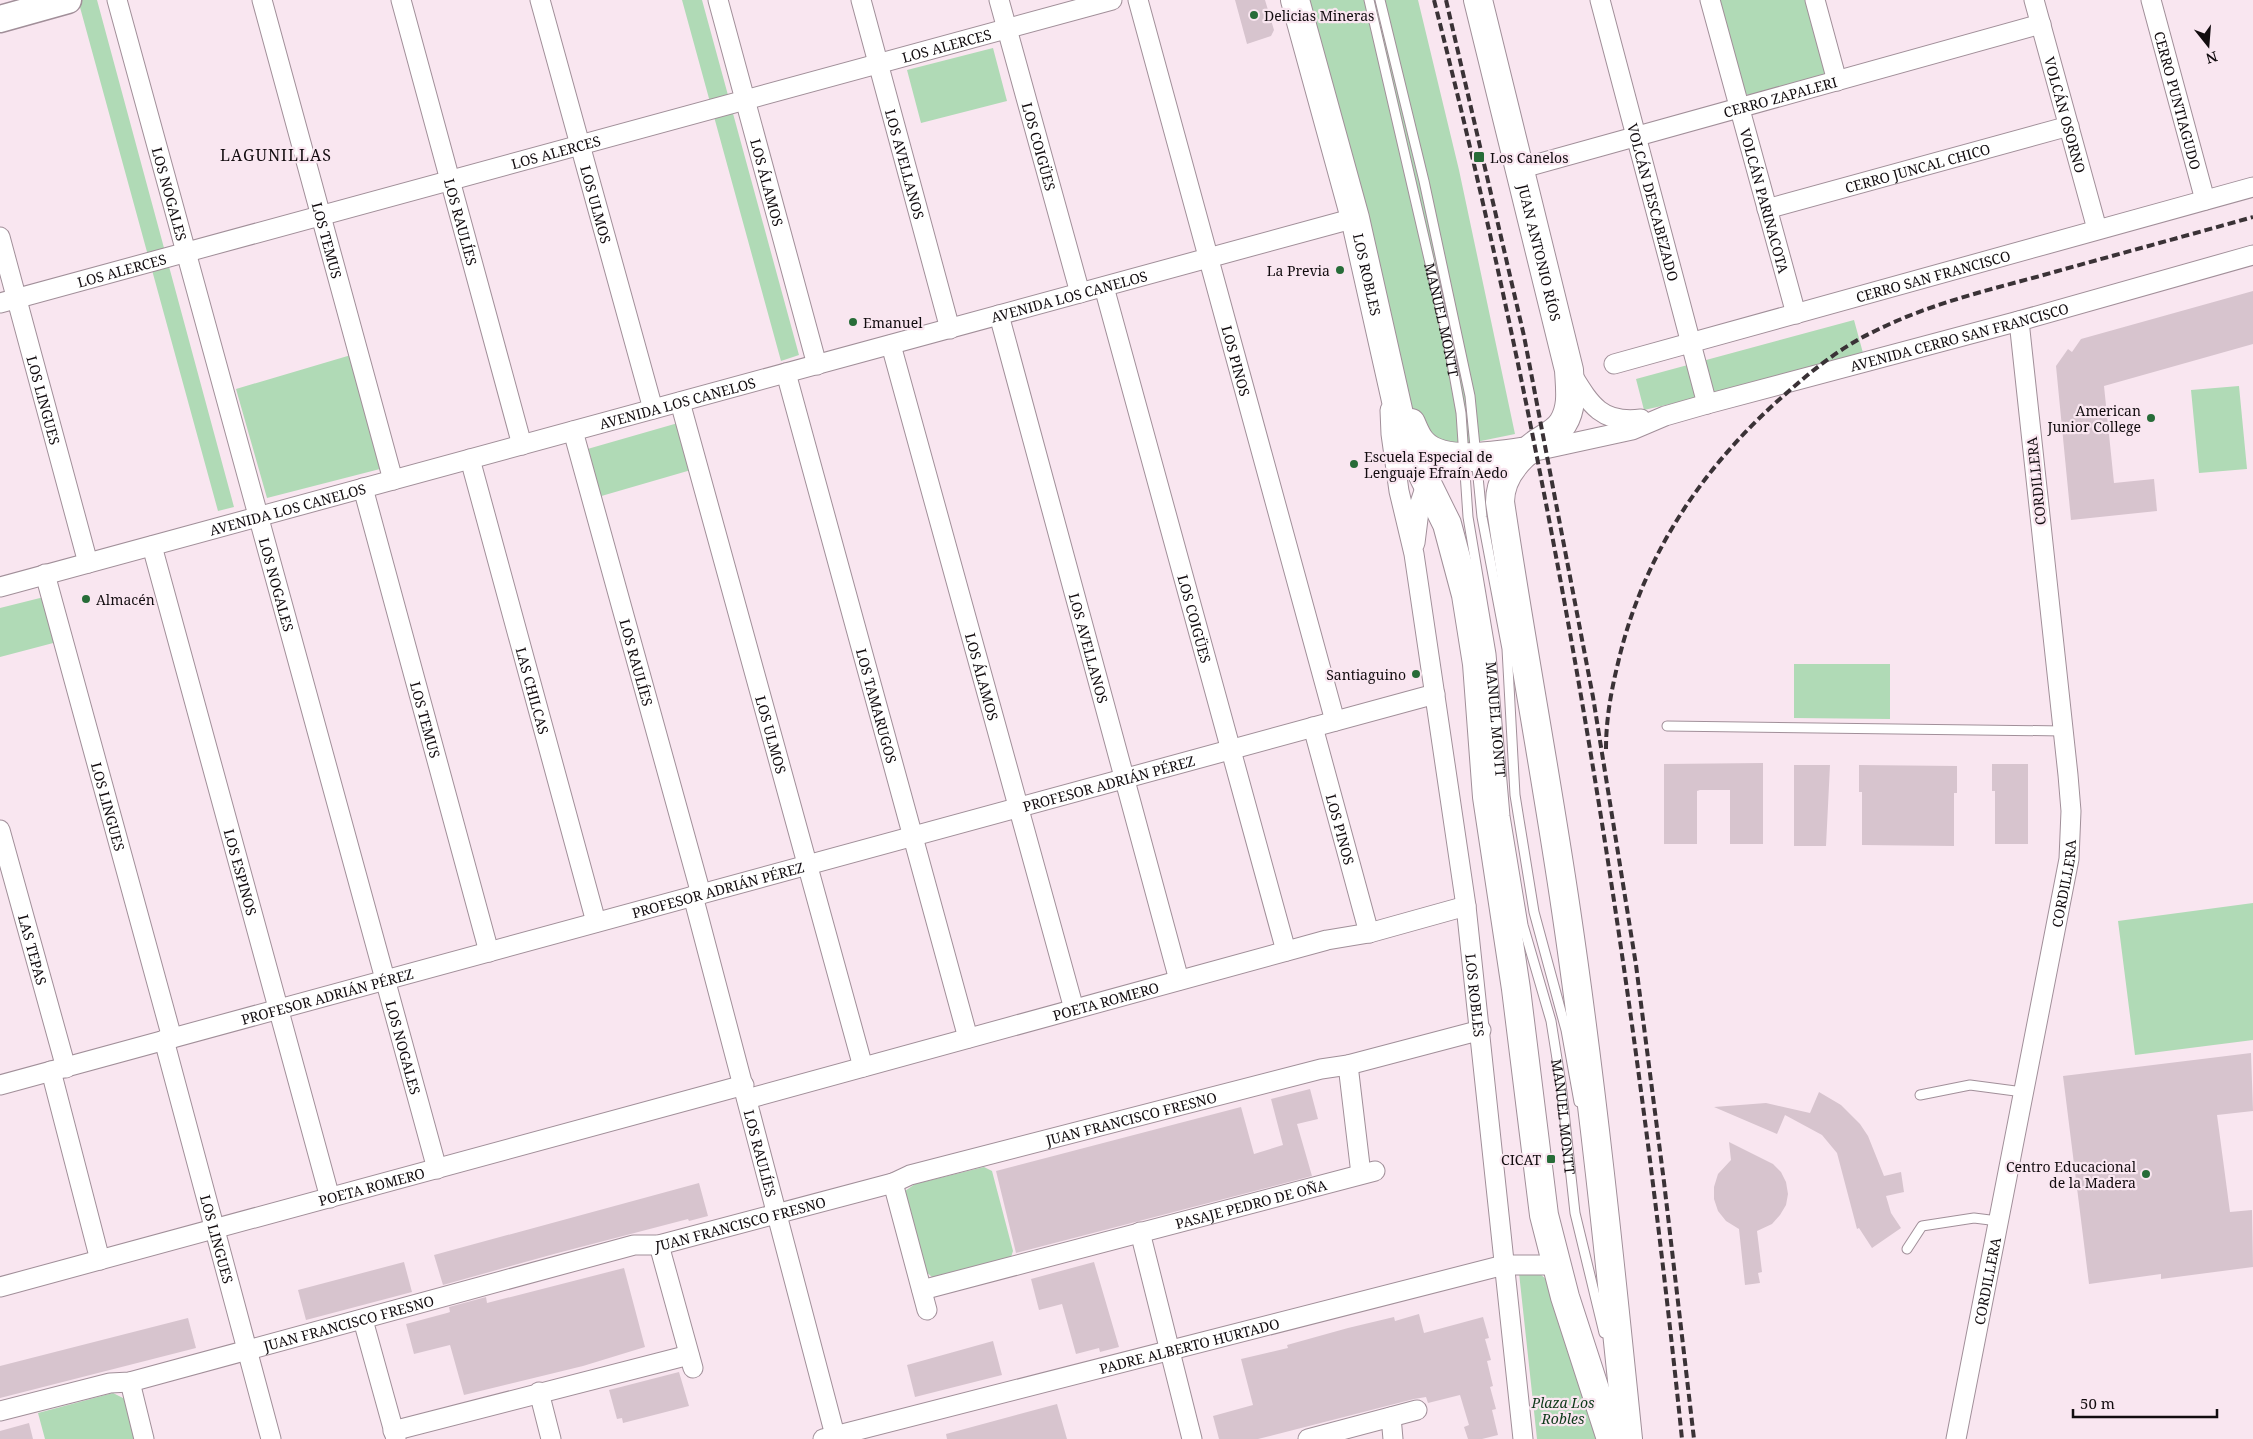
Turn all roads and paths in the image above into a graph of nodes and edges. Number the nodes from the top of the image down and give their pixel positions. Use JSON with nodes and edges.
{"nodes":[{"id":1,"x":68,"y":0,"type":"edge"},
{"id":2,"x":117,"y":0,"type":"edge"},
{"id":3,"x":262,"y":0,"type":"edge"},
{"id":4,"x":402,"y":0,"type":"edge"},
{"id":5,"x":540,"y":0,"type":"edge"},
{"id":6,"x":718,"y":0,"type":"edge"},
{"id":7,"x":861,"y":0,"type":"edge"},
{"id":8,"x":999,"y":0,"type":"edge"},
{"id":9,"x":1112,"y":0,"type":"edge"},
{"id":10,"x":1138,"y":0,"type":"edge"},
{"id":11,"x":1294,"y":0,"type":"edge"},
{"id":12,"x":1369,"y":0,"type":"edge"},
{"id":13,"x":1380,"y":0,"type":"edge"},
{"id":14,"x":1478,"y":0,"type":"edge"},
{"id":15,"x":1600,"y":0,"type":"edge"},
{"id":16,"x":1710,"y":0,"type":"edge"},
{"id":17,"x":1815,"y":0,"type":"edge"},
{"id":18,"x":2034,"y":0,"type":"edge"},
{"id":19,"x":2151,"y":0,"type":"edge"},
{"id":20,"x":0,"y":18,"type":"edge"},
{"id":21,"x":2041,"y":24,"type":"junction"},
{"id":22,"x":1007,"y":29,"type":"junction"},
{"id":23,"x":878,"y":64,"type":"junction"},
{"id":24,"x":1837,"y":81,"type":"junction"},
{"id":25,"x":745,"y":100,"type":"junction"},
{"id":26,"x":1740,"y":108,"type":"junction"},
{"id":27,"x":2069,"y":126,"type":"junction"},
{"id":28,"x":1637,"y":137,"type":"junction"},
{"id":29,"x":580,"y":145,"type":"junction"},
{"id":30,"x":1519,"y":169,"type":"junction"},
{"id":31,"x":450,"y":180,"type":"junction"},
{"id":32,"x":2253,"y":187,"type":"edge"},
{"id":33,"x":2205,"y":200,"type":"junction"},
{"id":34,"x":1767,"y":209,"type":"junction"},
{"id":35,"x":321,"y":216,"type":"junction"},
{"id":36,"x":1355,"y":218,"type":"junction"},
{"id":37,"x":2097,"y":229,"type":"junction"},
{"id":38,"x":0,"y":237,"type":"edge"},
{"id":39,"x":186,"y":252,"type":"junction"},
{"id":40,"x":2253,"y":254,"type":"edge"},
{"id":41,"x":1209,"y":258,"type":"junction"},
{"id":42,"x":1104,"y":287,"type":"junction"},
{"id":43,"x":1080,"y":293,"type":"junction"},
{"id":44,"x":8,"y":300,"type":"edge"},
{"id":45,"x":1796,"y":314,"type":"junction"},
{"id":46,"x":999,"y":315,"type":"junction"},
{"id":47,"x":2019,"y":320,"type":"junction"},
{"id":48,"x":950,"y":329,"type":"junction"},
{"id":49,"x":1692,"y":343,"type":"junction"},
{"id":50,"x":890,"y":345,"type":"junction"},
{"id":51,"x":1614,"y":364,"type":"dead end"},
{"id":52,"x":817,"y":365,"type":"junction"},
{"id":53,"x":1569,"y":370,"type":"junction"},
{"id":54,"x":1390,"y":371,"type":"junction"},
{"id":55,"x":786,"y":373,"type":"junction"},
{"id":56,"x":680,"y":402,"type":"junction"},
{"id":57,"x":1707,"y":404,"type":"junction"},
{"id":58,"x":653,"y":409,"type":"junction"},
{"id":59,"x":1665,"y":416,"type":"junction"},
{"id":60,"x":573,"y":431,"type":"junction"},
{"id":61,"x":522,"y":445,"type":"junction"},
{"id":62,"x":1537,"y":445,"type":"junction"},
{"id":63,"x":1470,"y":457,"type":"junction"},
{"id":64,"x":470,"y":459,"type":"junction"},
{"id":65,"x":393,"y":480,"type":"junction"},
{"id":66,"x":1427,"y":482,"type":"junction"},
{"id":67,"x":363,"y":488,"type":"junction"},
{"id":68,"x":258,"y":517,"type":"junction"},
{"id":69,"x":152,"y":546,"type":"junction"},
{"id":70,"x":1414,"y":554,"type":"junction"},
{"id":71,"x":88,"y":563,"type":"junction"},
{"id":72,"x":45,"y":574,"type":"junction"},
{"id":73,"x":0,"y":587,"type":"edge"},
{"id":74,"x":1435,"y":694,"type":"junction"},
{"id":75,"x":1335,"y":721,"type":"junction"},
{"id":76,"x":1667,"y":726,"type":"dead end"},
{"id":77,"x":1313,"y":727,"type":"junction"},
{"id":78,"x":2063,"y":731,"type":"junction"},
{"id":79,"x":1231,"y":749,"type":"junction"},
{"id":80,"x":1124,"y":778,"type":"junction"},
{"id":81,"x":1018,"y":807,"type":"junction"},
{"id":82,"x":0,"y":830,"type":"edge"},
{"id":83,"x":913,"y":836,"type":"junction"},
{"id":84,"x":808,"y":865,"type":"junction"},
{"id":85,"x":697,"y":895,"type":"junction"},
{"id":86,"x":1466,"y":906,"type":"junction"},
{"id":87,"x":596,"y":922,"type":"junction"},
{"id":88,"x":1368,"y":933,"type":"junction"},
{"id":89,"x":1286,"y":951,"type":"junction"},
{"id":90,"x":488,"y":952,"type":"junction"},
{"id":91,"x":385,"y":980,"type":"junction"},
{"id":92,"x":1179,"y":980,"type":"junction"},
{"id":93,"x":278,"y":1009,"type":"junction"},
{"id":94,"x":1074,"y":1009,"type":"junction"},
{"id":95,"x":1481,"y":1030,"type":"junction"},
{"id":96,"x":968,"y":1038,"type":"junction"},
{"id":97,"x":168,"y":1039,"type":"junction"},
{"id":98,"x":1348,"y":1065,"type":"junction"},
{"id":99,"x":863,"y":1067,"type":"junction"},
{"id":100,"x":58,"y":1069,"type":"junction"},
{"id":101,"x":0,"y":1085,"type":"edge"},
{"id":102,"x":746,"y":1092,"type":"junction"},
{"id":103,"x":2023,"y":1092,"type":"junction"},
{"id":104,"x":1920,"y":1094,"type":"dead end"},
{"id":105,"x":1597,"y":1150,"type":"junction"},
{"id":106,"x":437,"y":1169,"type":"junction"},
{"id":107,"x":893,"y":1183,"type":"junction"},
{"id":108,"x":330,"y":1198,"type":"junction"},
{"id":109,"x":777,"y":1214,"type":"junction"},
{"id":110,"x":1998,"y":1221,"type":"junction"},
{"id":111,"x":216,"y":1229,"type":"junction"},
{"id":112,"x":1140,"y":1232,"type":"junction"},
{"id":113,"x":659,"y":1245,"type":"junction"},
{"id":114,"x":1907,"y":1249,"type":"dead end"},
{"id":115,"x":100,"y":1260,"type":"junction"},
{"id":116,"x":1504,"y":1265,"type":"junction"},
{"id":117,"x":1556,"y":1265,"type":"junction"},
{"id":118,"x":0,"y":1287,"type":"edge"},
{"id":119,"x":922,"y":1290,"type":"junction"},
{"id":120,"x":928,"y":1310,"type":"dead end"},
{"id":121,"x":363,"y":1320,"type":"junction"},
{"id":122,"x":1607,"y":1347,"type":"dead end"},
{"id":123,"x":1170,"y":1350,"type":"junction"},
{"id":124,"x":248,"y":1351,"type":"junction"},
{"id":125,"x":1612,"y":1375,"type":"dead end"},
{"id":126,"x":130,"y":1382,"type":"junction"},
{"id":127,"x":539,"y":1392,"type":"junction"},
{"id":128,"x":1417,"y":1410,"type":"dead end"},
{"id":129,"x":0,"y":1411,"type":"edge"},
{"id":130,"x":1391,"y":1417,"type":"junction"},
{"id":131,"x":395,"y":1435,"type":"edge"},
{"id":132,"x":831,"y":1438,"type":"edge"},
{"id":133,"x":144,"y":1439,"type":"edge"},
{"id":134,"x":270,"y":1439,"type":"edge"},
{"id":135,"x":551,"y":1439,"type":"edge"},
{"id":136,"x":1192,"y":1439,"type":"edge"},
{"id":137,"x":1308,"y":1439,"type":"edge"},
{"id":138,"x":1393,"y":1439,"type":"edge"},
{"id":139,"x":1523,"y":1439,"type":"edge"},
{"id":140,"x":1611,"y":1439,"type":"edge"},
{"id":141,"x":1623,"y":1439,"type":"edge"},
{"id":142,"x":1628,"y":1439,"type":"edge"},
{"id":143,"x":1956,"y":1439,"type":"edge"}],
"edges":[{"from":1,"to":20,"type":"street"},
{"from":2,"to":39,"type":"street","name":"LOS NOGALES"},
{"from":3,"to":35,"type":"street","name":"LOS TEMUS"},
{"from":4,"to":31,"type":"street","name":"LOS RAULÍES"},
{"from":5,"to":29,"type":"street","name":"LOS ULMOS"},
{"from":6,"to":25,"type":"street","name":"LOS ÁLAMOS"},
{"from":7,"to":23,"type":"street","name":"LOS AVELLANOS"},
{"from":8,"to":22,"type":"street","name":"LOS COIGÜES"},
{"from":9,"to":22,"type":"street","name":"LOS ALERCES"},
{"from":10,"to":41,"type":"street","name":"LOS PINOS"},
{"from":11,"to":36,"type":"main road","name":"LOS ROBLES"},
{"from":12,"to":63,"type":"lane","name":"MANUEL MONTT"},
{"from":13,"to":63,"type":"lane","name":"MANUEL MONTT"},
{"from":14,"to":30,"type":"main road","name":"JUAN ANTONIO RÍOS"},
{"from":15,"to":28,"type":"street","name":"VOLCÁN DESCABEZADO"},
{"from":16,"to":26,"type":"street","name":"VOLCÁN PARINACOTA"},
{"from":17,"to":24,"type":"street"},
{"from":18,"to":21,"type":"street","name":"VOLCÁN OSORNO"},
{"from":19,"to":33,"type":"street","name":"CERRO PUNTIAGUDO"},
{"from":21,"to":24,"type":"street","name":"CERRO ZAPALERI"},
{"from":21,"to":27,"type":"street","name":"VOLCÁN OSORNO"},
{"from":22,"to":23,"type":"street","name":"LOS ALERCES"},
{"from":22,"to":43,"type":"street","name":"LOS COIGÜES"},
{"from":23,"to":25,"type":"street","name":"LOS ALERCES"},
{"from":23,"to":48,"type":"street","name":"LOS AVELLANOS"},
{"from":24,"to":26,"type":"street","name":"CERRO ZAPALERI"},
{"from":25,"to":29,"type":"street","name":"LOS ALERCES"},
{"from":25,"to":52,"type":"street","name":"LOS ÁLAMOS"},
{"from":26,"to":28,"type":"street","name":"CERRO ZAPALERI"},
{"from":26,"to":34,"type":"street","name":"VOLCÁN PARINACOTA"},
{"from":27,"to":34,"type":"street","name":"CERRO JUNCAL CHICO"},
{"from":27,"to":37,"type":"street","name":"VOLCÁN OSORNO"},
{"from":28,"to":30,"type":"street","name":"CERRO ZAPALERI"},
{"from":28,"to":49,"type":"street","name":"VOLCÁN DESCABEZADO"},
{"from":29,"to":31,"type":"street","name":"LOS ALERCES"},
{"from":29,"to":58,"type":"street","name":"LOS ULMOS"},
{"from":30,"to":53,"type":"main road","name":"JUAN ANTONIO RÍOS"},
{"from":31,"to":35,"type":"street","name":"LOS ALERCES"},
{"from":31,"to":61,"type":"street","name":"LOS RAULÍES"},
{"from":32,"to":33,"type":"street","name":"CERRO SAN FRANCISCO"},
{"from":33,"to":37,"type":"street","name":"CERRO SAN FRANCISCO"},
{"from":34,"to":45,"type":"street","name":"VOLCÁN PARINACOTA"},
{"from":35,"to":39,"type":"street","name":"LOS ALERCES"},
{"from":35,"to":65,"type":"street","name":"LOS TEMUS"},
{"from":36,"to":41,"type":"street","name":"AVENIDA LOS CANELOS"},
{"from":36,"to":54,"type":"main road","name":"LOS ROBLES"},
{"from":37,"to":45,"type":"street","name":"CERRO SAN FRANCISCO"},
{"from":38,"to":44,"type":"street","name":"LOS LINGUES"},
{"from":39,"to":44,"type":"street","name":"LOS ALERCES"},
{"from":39,"to":68,"type":"street","name":"LOS NOGALES"},
{"from":40,"to":47,"type":"street","name":"AVENIDA CERRO SAN FRANCISCO"},
{"from":41,"to":42,"type":"street","name":"AVENIDA LOS CANELOS"},
{"from":41,"to":75,"type":"street","name":"LOS PINOS"},
{"from":42,"to":43,"type":"street","name":"AVENIDA LOS CANELOS"},
{"from":42,"to":79,"type":"street","name":"LOS COIGÜES"},
{"from":43,"to":46,"type":"street","name":"AVENIDA LOS CANELOS"},
{"from":44,"to":71,"type":"street","name":"LOS LINGUES"},
{"from":45,"to":49,"type":"street","name":"CERRO SAN FRANCISCO"},
{"from":46,"to":48,"type":"street","name":"AVENIDA LOS CANELOS"},
{"from":46,"to":80,"type":"street","name":"LOS AVELLANOS"},
{"from":47,"to":57,"type":"street","name":"AVENIDA CERRO SAN FRANCISCO"},
{"from":47,"to":78,"type":"street","name":"CORDILLERA"},
{"from":48,"to":50,"type":"street","name":"AVENIDA LOS CANELOS"},
{"from":49,"to":51,"type":"street","name":"CERRO SAN FRANCISCO"},
{"from":49,"to":57,"type":"street","name":"VOLCÁN DESCABEZADO"},
{"from":50,"to":52,"type":"street","name":"AVENIDA LOS CANELOS"},
{"from":50,"to":81,"type":"street","name":"LOS ÁLAMOS"},
{"from":52,"to":55,"type":"street","name":"AVENIDA LOS CANELOS"},
{"from":53,"to":59,"type":"street"},
{"from":53,"to":62,"type":"main road","name":"JUAN ANTONIO RÍOS"},
{"from":54,"to":63,"type":"main road"},
{"from":54,"to":66,"type":"main road","name":"MANUEL MONTT"},
{"from":54,"to":70,"type":"street","name":"LOS ROBLES"},
{"from":55,"to":56,"type":"street","name":"AVENIDA LOS CANELOS"},
{"from":55,"to":83,"type":"street","name":"LOS TAMARUGOS"},
{"from":56,"to":58,"type":"street","name":"AVENIDA LOS CANELOS"},
{"from":56,"to":84,"type":"street","name":"LOS ULMOS"},
{"from":57,"to":59,"type":"street","name":"AVENIDA CERRO SAN FRANCISCO"},
{"from":58,"to":60,"type":"street","name":"AVENIDA LOS CANELOS"},
{"from":59,"to":62,"type":"street"},
{"from":60,"to":61,"type":"street","name":"AVENIDA LOS CANELOS"},
{"from":60,"to":85,"type":"street","name":"LOS RAULÍES"},
{"from":61,"to":64,"type":"street","name":"AVENIDA LOS CANELOS"},
{"from":62,"to":63,"type":"main road"},
{"from":62,"to":105,"type":"main road","name":"MANUEL MONTT"},
{"from":63,"to":66,"type":"main road"},
{"from":63,"to":105,"type":"lane","name":"MANUEL MONTT"},
{"from":63,"to":122,"type":"lane","name":"MANUEL MONTT"},
{"from":64,"to":65,"type":"street","name":"AVENIDA LOS CANELOS"},
{"from":64,"to":87,"type":"street","name":"LAS CHILCAS"},
{"from":65,"to":67,"type":"street","name":"AVENIDA LOS CANELOS"},
{"from":66,"to":70,"type":"street","name":"LOS ROBLES"},
{"from":66,"to":117,"type":"main road","name":"MANUEL MONTT"},
{"from":67,"to":68,"type":"street","name":"AVENIDA LOS CANELOS"},
{"from":67,"to":90,"type":"street","name":"LOS TEMUS"},
{"from":68,"to":69,"type":"street","name":"AVENIDA LOS CANELOS"},
{"from":68,"to":91,"type":"street","name":"LOS NOGALES"},
{"from":69,"to":71,"type":"street","name":"AVENIDA LOS CANELOS"},
{"from":69,"to":93,"type":"street","name":"LOS ESPINOS"},
{"from":70,"to":74,"type":"street","name":"LOS ROBLES"},
{"from":71,"to":72,"type":"street","name":"AVENIDA LOS CANELOS"},
{"from":72,"to":73,"type":"street","name":"AVENIDA LOS CANELOS"},
{"from":72,"to":97,"type":"street","name":"LOS LINGUES"},
{"from":74,"to":75,"type":"street","name":"PROFESOR ADRIÁN PÉREZ"},
{"from":74,"to":86,"type":"street","name":"LOS ROBLES"},
{"from":75,"to":77,"type":"street","name":"PROFESOR ADRIÁN PÉREZ"},
{"from":76,"to":78,"type":"lane"},
{"from":77,"to":79,"type":"street","name":"PROFESOR ADRIÁN PÉREZ"},
{"from":77,"to":88,"type":"street","name":"LOS PINOS"},
{"from":78,"to":103,"type":"street","name":"CORDILLERA"},
{"from":79,"to":80,"type":"street","name":"PROFESOR ADRIÁN PÉREZ"},
{"from":79,"to":89,"type":"street","name":"LOS COIGÜES"},
{"from":80,"to":81,"type":"street","name":"PROFESOR ADRIÁN PÉREZ"},
{"from":80,"to":92,"type":"street","name":"LOS AVELLANOS"},
{"from":81,"to":83,"type":"street","name":"PROFESOR ADRIÁN PÉREZ"},
{"from":81,"to":94,"type":"street","name":"LOS ÁLAMOS"},
{"from":82,"to":100,"type":"street","name":"LAS TEPAS"},
{"from":83,"to":84,"type":"street","name":"PROFESOR ADRIÁN PÉREZ"},
{"from":83,"to":96,"type":"street","name":"LOS TAMARUGOS"},
{"from":84,"to":85,"type":"street","name":"PROFESOR ADRIÁN PÉREZ"},
{"from":84,"to":99,"type":"street","name":"LOS ULMOS"},
{"from":85,"to":87,"type":"street","name":"PROFESOR ADRIÁN PÉREZ"},
{"from":85,"to":102,"type":"street","name":"LOS RAULÍES"},
{"from":86,"to":88,"type":"street","name":"POETA ROMERO"},
{"from":86,"to":95,"type":"street","name":"LOS ROBLES"},
{"from":87,"to":90,"type":"street","name":"PROFESOR ADRIÁN PÉREZ"},
{"from":88,"to":89,"type":"street","name":"POETA ROMERO"},
{"from":89,"to":92,"type":"street","name":"POETA ROMERO"},
{"from":90,"to":91,"type":"street","name":"PROFESOR ADRIÁN PÉREZ"},
{"from":91,"to":93,"type":"street","name":"PROFESOR ADRIÁN PÉREZ"},
{"from":91,"to":106,"type":"street","name":"LOS NOGALES"},
{"from":92,"to":94,"type":"street","name":"POETA ROMERO"},
{"from":93,"to":97,"type":"street","name":"PROFESOR ADRIÁN PÉREZ"},
{"from":93,"to":108,"type":"street","name":"LOS ESPINOS"},
{"from":94,"to":96,"type":"street","name":"POETA ROMERO"},
{"from":95,"to":98,"type":"street","name":"JUAN FRANCISCO FRESNO"},
{"from":95,"to":116,"type":"street","name":"LOS ROBLES"},
{"from":96,"to":99,"type":"street","name":"POETA ROMERO"},
{"from":97,"to":100,"type":"street","name":"PROFESOR ADRIÁN PÉREZ"},
{"from":97,"to":111,"type":"street","name":"LOS LINGUES"},
{"from":98,"to":107,"type":"street","name":"JUAN FRANCISCO FRESNO"},
{"from":98,"to":112,"type":"street","name":"PASAJE PEDRO DE OÑA"},
{"from":99,"to":102,"type":"street","name":"POETA ROMERO"},
{"from":100,"to":101,"type":"street","name":"PROFESOR ADRIÁN PÉREZ"},
{"from":100,"to":115,"type":"street","name":"LAS TEPAS"},
{"from":102,"to":106,"type":"street","name":"POETA ROMERO"},
{"from":102,"to":109,"type":"street","name":"LOS RAULÍES"},
{"from":103,"to":104,"type":"lane"},
{"from":103,"to":110,"type":"street","name":"CORDILLERA"},
{"from":105,"to":142,"type":"main road","name":"MANUEL MONTT"},
{"from":106,"to":108,"type":"street","name":"POETA ROMERO"},
{"from":107,"to":109,"type":"street","name":"JUAN FRANCISCO FRESNO"},
{"from":107,"to":119,"type":"street"},
{"from":108,"to":111,"type":"street","name":"POETA ROMERO"},
{"from":109,"to":113,"type":"street","name":"JUAN FRANCISCO FRESNO"},
{"from":109,"to":132,"type":"street","name":"LOS RAULÍES"},
{"from":110,"to":114,"type":"lane"},
{"from":110,"to":143,"type":"street","name":"CORDILLERA"},
{"from":111,"to":115,"type":"street","name":"POETA ROMERO"},
{"from":111,"to":124,"type":"street","name":"LOS LINGUES"},
{"from":112,"to":119,"type":"street","name":"PASAJE PEDRO DE OÑA"},
{"from":112,"to":123,"type":"street"},
{"from":113,"to":121,"type":"street","name":"JUAN FRANCISCO FRESNO"},
{"from":113,"to":127,"type":"street"},
{"from":115,"to":118,"type":"street","name":"POETA ROMERO"},
{"from":116,"to":117,"type":"street","name":"PADRE ALBERTO HURTADO"},
{"from":116,"to":123,"type":"street","name":"PADRE ALBERTO HURTADO"},
{"from":116,"to":139,"type":"street","name":"LOS ROBLES"},
{"from":117,"to":140,"type":"main road","name":"MANUEL MONTT"},
{"from":119,"to":120,"type":"street"},
{"from":121,"to":124,"type":"street","name":"JUAN FRANCISCO FRESNO"},
{"from":121,"to":131,"type":"street"},
{"from":123,"to":132,"type":"street","name":"PADRE ALBERTO HURTADO"},
{"from":123,"to":136,"type":"street"},
{"from":124,"to":126,"type":"street","name":"JUAN FRANCISCO FRESNO"},
{"from":124,"to":134,"type":"street","name":"LOS LINGUES"},
{"from":125,"to":141,"type":"lane"},
{"from":126,"to":129,"type":"street","name":"JUAN FRANCISCO FRESNO"},
{"from":126,"to":133,"type":"street"},
{"from":127,"to":131,"type":"street"},
{"from":127,"to":135,"type":"street"},
{"from":128,"to":130,"type":"street"},
{"from":130,"to":137,"type":"street"},
{"from":130,"to":138,"type":"street"}]}
